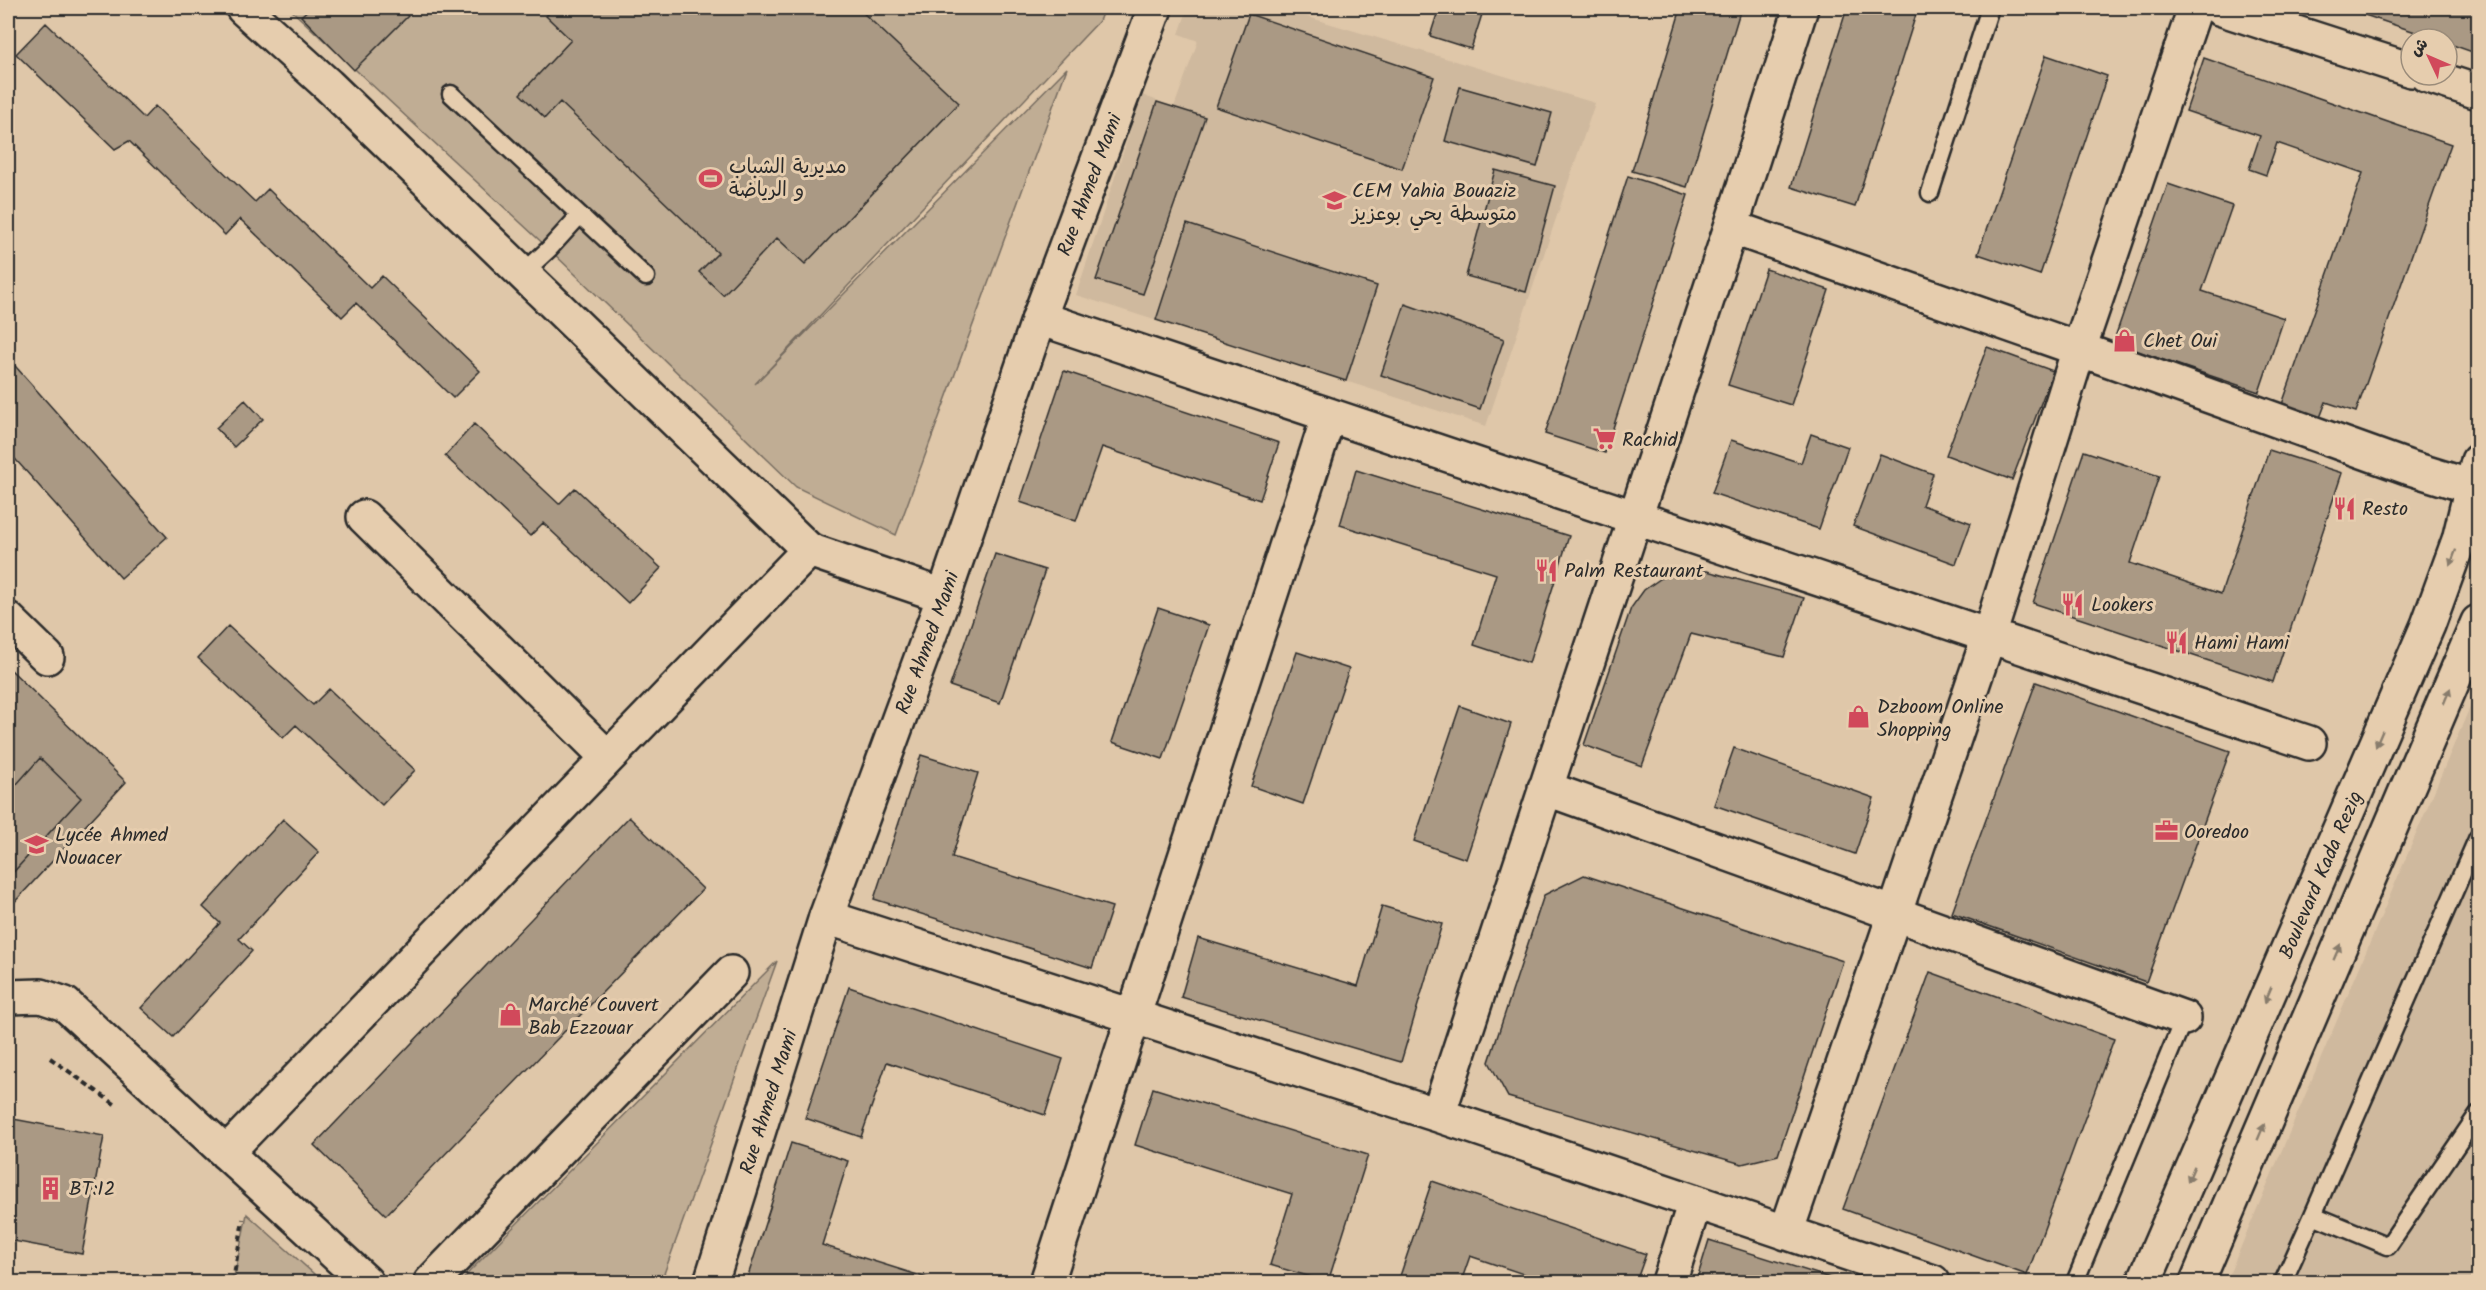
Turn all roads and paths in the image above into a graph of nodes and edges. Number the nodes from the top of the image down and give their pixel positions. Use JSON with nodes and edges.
{"nodes":[{"id":1,"x":243,"y":8,"type":"edge"},
{"id":2,"x":1155,"y":8,"type":"edge"},
{"id":3,"x":1801,"y":8,"type":"edge"},
{"id":4,"x":1990,"y":8,"type":"edge"},
{"id":5,"x":2195,"y":8,"type":"edge"},
{"id":6,"x":2219,"y":8,"type":"edge"},
{"id":7,"x":2399,"y":66,"type":"edge"},
{"id":8,"x":2459,"y":86,"type":"edge"},
{"id":9,"x":2478,"y":92,"type":"edge"},
{"id":10,"x":451,"y":94,"type":"dead end"},
{"id":11,"x":1930,"y":193,"type":"dead end"},
{"id":12,"x":580,"y":215,"type":"junction"},
{"id":13,"x":1731,"y":227,"type":"junction"},
{"id":14,"x":523,"y":273,"type":"junction"},
{"id":15,"x":646,"y":277,"type":"dead end"},
{"id":16,"x":1039,"y":318,"type":"junction"},
{"id":17,"x":2079,"y":349,"type":"junction"},
{"id":18,"x":1329,"y":415,"type":"junction"},
{"id":19,"x":2475,"y":474,"type":"edge"},
{"id":20,"x":364,"y":517,"type":"dead end"},
{"id":21,"x":1635,"y":518,"type":"junction"},
{"id":22,"x":809,"y":550,"type":"junction"},
{"id":23,"x":944,"y":596,"type":"junction"},
{"id":24,"x":8,"y":619,"type":"edge"},
{"id":25,"x":2478,"y":622,"type":"edge"},
{"id":26,"x":1989,"y":636,"type":"junction"},
{"id":27,"x":47,"y":657,"type":"dead end"},
{"id":28,"x":2309,"y":743,"type":"dead end"},
{"id":29,"x":608,"y":758,"type":"junction"},
{"id":30,"x":1545,"y":788,"type":"junction"},
{"id":31,"x":2478,"y":837,"type":"edge"},
{"id":32,"x":1894,"y":914,"type":"junction"},
{"id":33,"x":826,"y":917,"type":"junction"},
{"id":34,"x":731,"y":973,"type":"dead end"},
{"id":35,"x":8,"y":997,"type":"edge"},
{"id":36,"x":1134,"y":1016,"type":"junction"},
{"id":37,"x":2184,"y":1018,"type":"joint"},
{"id":38,"x":2478,"y":1114,"type":"edge"},
{"id":39,"x":1438,"y":1115,"type":"junction"},
{"id":40,"x":226,"y":1153,"type":"junction"},
{"id":41,"x":1695,"y":1202,"type":"junction"},
{"id":42,"x":2313,"y":1215,"type":"junction"},
{"id":43,"x":243,"y":1217,"type":"dead end"},
{"id":44,"x":1786,"y":1233,"type":"junction"},
{"id":45,"x":233,"y":1282,"type":"edge"},
{"id":46,"x":366,"y":1282,"type":"edge"},
{"id":47,"x":431,"y":1282,"type":"edge"},
{"id":48,"x":711,"y":1282,"type":"edge"},
{"id":49,"x":1047,"y":1282,"type":"edge"},
{"id":50,"x":1669,"y":1282,"type":"edge"},
{"id":51,"x":1933,"y":1282,"type":"edge"},
{"id":52,"x":2075,"y":1282,"type":"edge"},
{"id":53,"x":2144,"y":1282,"type":"edge"},
{"id":54,"x":2197,"y":1282,"type":"edge"},
{"id":55,"x":2283,"y":1282,"type":"edge"}],
"edges":[{"from":1,"to":14,"type":"street"},
{"from":2,"to":16,"type":"street","name":"Rue Ahmed Mami"},
{"from":3,"to":13,"type":"street"},
{"from":4,"to":11,"type":"lane"},
{"from":5,"to":17,"type":"street"},
{"from":6,"to":7,"type":"street"},
{"from":8,"to":9,"type":"street"},
{"from":10,"to":12,"type":"lane"},
{"from":12,"to":14,"type":"lane"},
{"from":12,"to":15,"type":"lane"},
{"from":13,"to":17,"type":"street"},
{"from":13,"to":21,"type":"street"},
{"from":14,"to":22,"type":"street"},
{"from":16,"to":18,"type":"street"},
{"from":16,"to":23,"type":"street","name":"Rue Ahmed Mami"},
{"from":17,"to":19,"type":"street"},
{"from":17,"to":26,"type":"street"},
{"from":18,"to":21,"type":"street"},
{"from":18,"to":36,"type":"street"},
{"from":19,"to":53,"type":"street","name":"Boulevard Kada Rezig","one_way":true},
{"from":20,"to":29,"type":"street"},
{"from":21,"to":26,"type":"street"},
{"from":21,"to":30,"type":"street"},
{"from":22,"to":23,"type":"street"},
{"from":22,"to":29,"type":"street"},
{"from":23,"to":33,"type":"street","name":"Rue Ahmed Mami"},
{"from":24,"to":27,"type":"street"},
{"from":54,"to":25,"type":"street","one_way":true},
{"from":26,"to":28,"type":"street"},
{"from":26,"to":32,"type":"street"},
{"from":29,"to":40,"type":"street"},
{"from":30,"to":32,"type":"street"},
{"from":30,"to":39,"type":"street"},
{"from":31,"to":42,"type":"lane"},
{"from":32,"to":37,"type":"street"},
{"from":32,"to":44,"type":"street"},
{"from":33,"to":36,"type":"street"},
{"from":33,"to":48,"type":"street","name":"Rue Ahmed Mami"},
{"from":34,"to":47,"type":"street"},
{"from":35,"to":40,"type":"street"},
{"from":36,"to":39,"type":"street"},
{"from":36,"to":49,"type":"street"},
{"from":37,"to":52,"type":"lane"},
{"from":38,"to":42,"type":"lane"},
{"from":39,"to":41,"type":"street"},
{"from":40,"to":46,"type":"street"},
{"from":41,"to":44,"type":"street"},
{"from":41,"to":50,"type":"street"},
{"from":42,"to":55,"type":"lane"},
{"from":43,"to":45,"type":"path"},
{"from":44,"to":51,"type":"street"}]}
